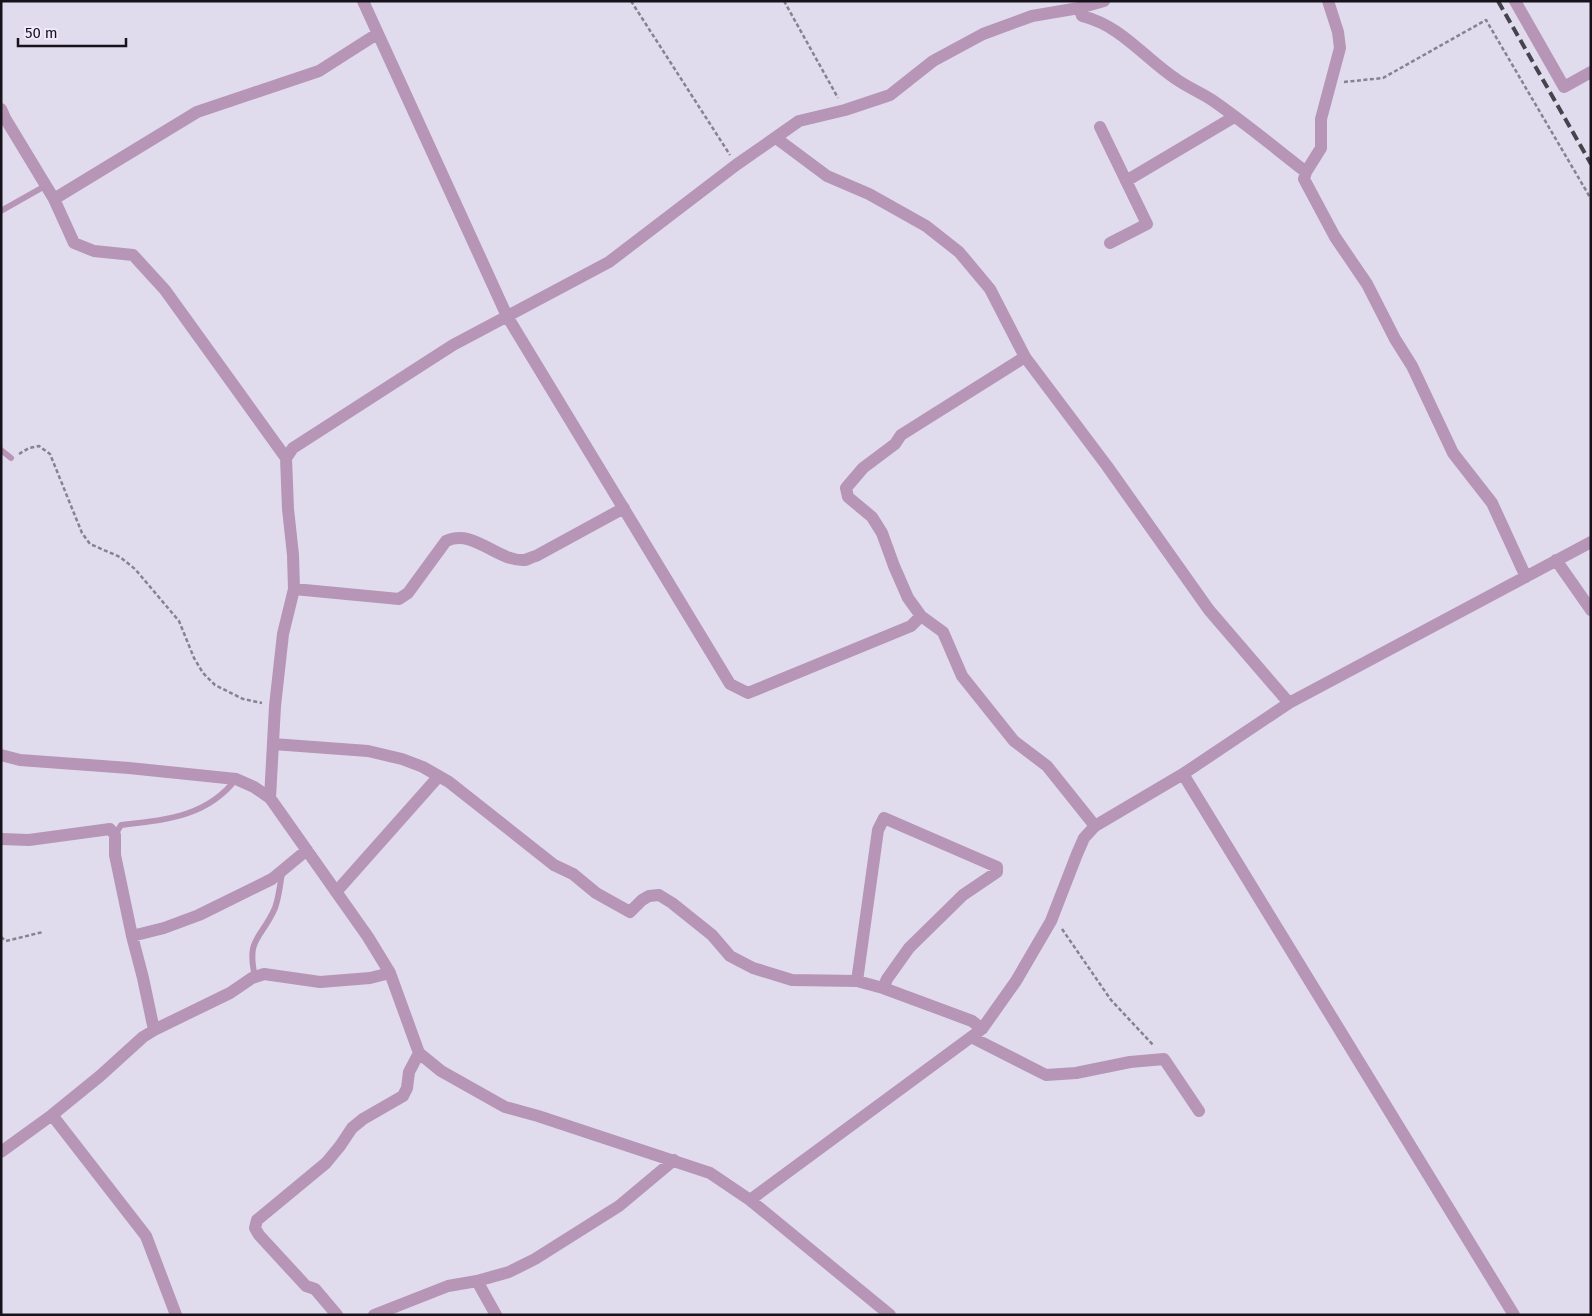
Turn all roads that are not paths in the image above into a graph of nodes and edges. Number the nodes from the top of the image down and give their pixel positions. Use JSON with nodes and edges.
{"nodes":[{"id":1,"x":362,"y":1,"type":"edge"},
{"id":2,"x":1104,"y":1,"type":"edge"},
{"id":3,"x":1328,"y":1,"type":"edge"},
{"id":4,"x":1515,"y":1,"type":"edge"},
{"id":5,"x":1079,"y":8,"type":"junction"},
{"id":6,"x":377,"y":34,"type":"junction"},
{"id":7,"x":1591,"y":72,"type":"edge"},
{"id":8,"x":1,"y":108,"type":"edge"},
{"id":9,"x":1234,"y":117,"type":"junction"},
{"id":10,"x":1100,"y":127,"type":"dead end"},
{"id":11,"x":776,"y":138,"type":"junction"},
{"id":12,"x":1306,"y":172,"type":"junction"},
{"id":13,"x":1126,"y":181,"type":"junction"},
{"id":14,"x":45,"y":186,"type":"junction"},
{"id":15,"x":54,"y":198,"type":"junction"},
{"id":16,"x":1,"y":211,"type":"edge"},
{"id":17,"x":1110,"y":243,"type":"dead end"},
{"id":18,"x":507,"y":316,"type":"junction"},
{"id":19,"x":1025,"y":357,"type":"junction"},
{"id":20,"x":1,"y":450,"type":"edge"},
{"id":21,"x":11,"y":458,"type":"road end"},
{"id":22,"x":286,"y":458,"type":"junction"},
{"id":23,"x":624,"y":508,"type":"junction"},
{"id":24,"x":1591,"y":542,"type":"edge"},
{"id":25,"x":1556,"y":560,"type":"junction"},
{"id":26,"x":1526,"y":577,"type":"junction"},
{"id":27,"x":294,"y":589,"type":"junction"},
{"id":28,"x":1591,"y":610,"type":"edge"},
{"id":29,"x":921,"y":616,"type":"junction"},
{"id":30,"x":1289,"y":703,"type":"junction"},
{"id":31,"x":273,"y":744,"type":"junction"},
{"id":32,"x":1,"y":755,"type":"edge"},
{"id":33,"x":1182,"y":774,"type":"junction"},
{"id":34,"x":439,"y":776,"type":"junction"},
{"id":35,"x":236,"y":780,"type":"junction"},
{"id":36,"x":270,"y":798,"type":"junction"},
{"id":37,"x":1095,"y":826,"type":"junction"},
{"id":38,"x":115,"y":835,"type":"junction"},
{"id":39,"x":1,"y":839,"type":"edge"},
{"id":40,"x":307,"y":850,"type":"junction"},
{"id":41,"x":282,"y":872,"type":"junction"},
{"id":42,"x":336,"y":892,"type":"junction"},
{"id":43,"x":132,"y":936,"type":"junction"},
{"id":44,"x":390,"y":973,"type":"junction"},
{"id":45,"x":255,"y":977,"type":"junction"},
{"id":46,"x":857,"y":981,"type":"junction"},
{"id":47,"x":883,"y":988,"type":"junction"},
{"id":48,"x":982,"y":1029,"type":"junction"},
{"id":49,"x":154,"y":1030,"type":"junction"},
{"id":50,"x":971,"y":1038,"type":"junction"},
{"id":51,"x":419,"y":1053,"type":"junction"},
{"id":52,"x":1199,"y":1112,"type":"dead end"},
{"id":53,"x":52,"y":1115,"type":"junction"},
{"id":54,"x":1,"y":1152,"type":"edge"},
{"id":55,"x":674,"y":1160,"type":"junction"},
{"id":56,"x":750,"y":1200,"type":"junction"},
{"id":57,"x":477,"y":1281,"type":"junction"},
{"id":58,"x":176,"y":1315,"type":"edge"},
{"id":59,"x":337,"y":1315,"type":"edge"},
{"id":60,"x":374,"y":1315,"type":"edge"},
{"id":61,"x":496,"y":1315,"type":"edge"},
{"id":62,"x":890,"y":1315,"type":"edge"},
{"id":63,"x":1514,"y":1315,"type":"edge"}],
"edges":[{"from":1,"to":6,"type":"street"},
{"from":2,"to":5,"type":"street"},
{"from":3,"to":12,"type":"street"},
{"from":4,"to":7,"type":"street"},
{"from":5,"to":9,"type":"street"},
{"from":5,"to":11,"type":"street"},
{"from":6,"to":15,"type":"street"},
{"from":6,"to":18,"type":"street"},
{"from":8,"to":14,"type":"street"},
{"from":9,"to":12,"type":"street"},
{"from":9,"to":13,"type":"street"},
{"from":10,"to":13,"type":"street"},
{"from":11,"to":18,"type":"street"},
{"from":11,"to":19,"type":"street"},
{"from":12,"to":26,"type":"street"},
{"from":13,"to":17,"type":"street"},
{"from":14,"to":15,"type":"street"},
{"from":14,"to":16,"type":"lane"},
{"from":15,"to":22,"type":"street"},
{"from":18,"to":22,"type":"street"},
{"from":18,"to":23,"type":"street"},
{"from":19,"to":29,"type":"street"},
{"from":19,"to":30,"type":"street"},
{"from":20,"to":21,"type":"lane"},
{"from":22,"to":27,"type":"street"},
{"from":23,"to":27,"type":"street"},
{"from":23,"to":29,"type":"street"},
{"from":24,"to":25,"type":"street"},
{"from":25,"to":26,"type":"street"},
{"from":25,"to":28,"type":"street"},
{"from":26,"to":30,"type":"street"},
{"from":27,"to":31,"type":"street"},
{"from":29,"to":37,"type":"street"},
{"from":30,"to":33,"type":"street"},
{"from":31,"to":34,"type":"street"},
{"from":31,"to":36,"type":"street"},
{"from":32,"to":35,"type":"street"},
{"from":33,"to":37,"type":"street"},
{"from":33,"to":63,"type":"street"},
{"from":34,"to":42,"type":"street"},
{"from":34,"to":46,"type":"street"},
{"from":35,"to":36,"type":"street"},
{"from":35,"to":38,"type":"lane"},
{"from":36,"to":40,"type":"street"},
{"from":37,"to":48,"type":"street"},
{"from":38,"to":39,"type":"street"},
{"from":38,"to":43,"type":"street"},
{"from":40,"to":41,"type":"street"},
{"from":40,"to":42,"type":"street"},
{"from":41,"to":43,"type":"street"},
{"from":41,"to":45,"type":"lane"},
{"from":42,"to":44,"type":"street"},
{"from":43,"to":49,"type":"street"},
{"from":44,"to":45,"type":"street"},
{"from":44,"to":51,"type":"street"},
{"from":45,"to":49,"type":"street"},
{"from":46,"to":47,"type":"street"},
{"from":46,"to":47,"type":"street"},
{"from":47,"to":48,"type":"street"},
{"from":48,"to":50,"type":"street"},
{"from":49,"to":53,"type":"street"},
{"from":50,"to":52,"type":"street"},
{"from":50,"to":56,"type":"street"},
{"from":51,"to":55,"type":"street"},
{"from":51,"to":59,"type":"street"},
{"from":53,"to":54,"type":"street"},
{"from":53,"to":58,"type":"street"},
{"from":55,"to":56,"type":"street"},
{"from":55,"to":57,"type":"street"},
{"from":56,"to":62,"type":"street"},
{"from":57,"to":60,"type":"street"},
{"from":57,"to":61,"type":"street"}]}
